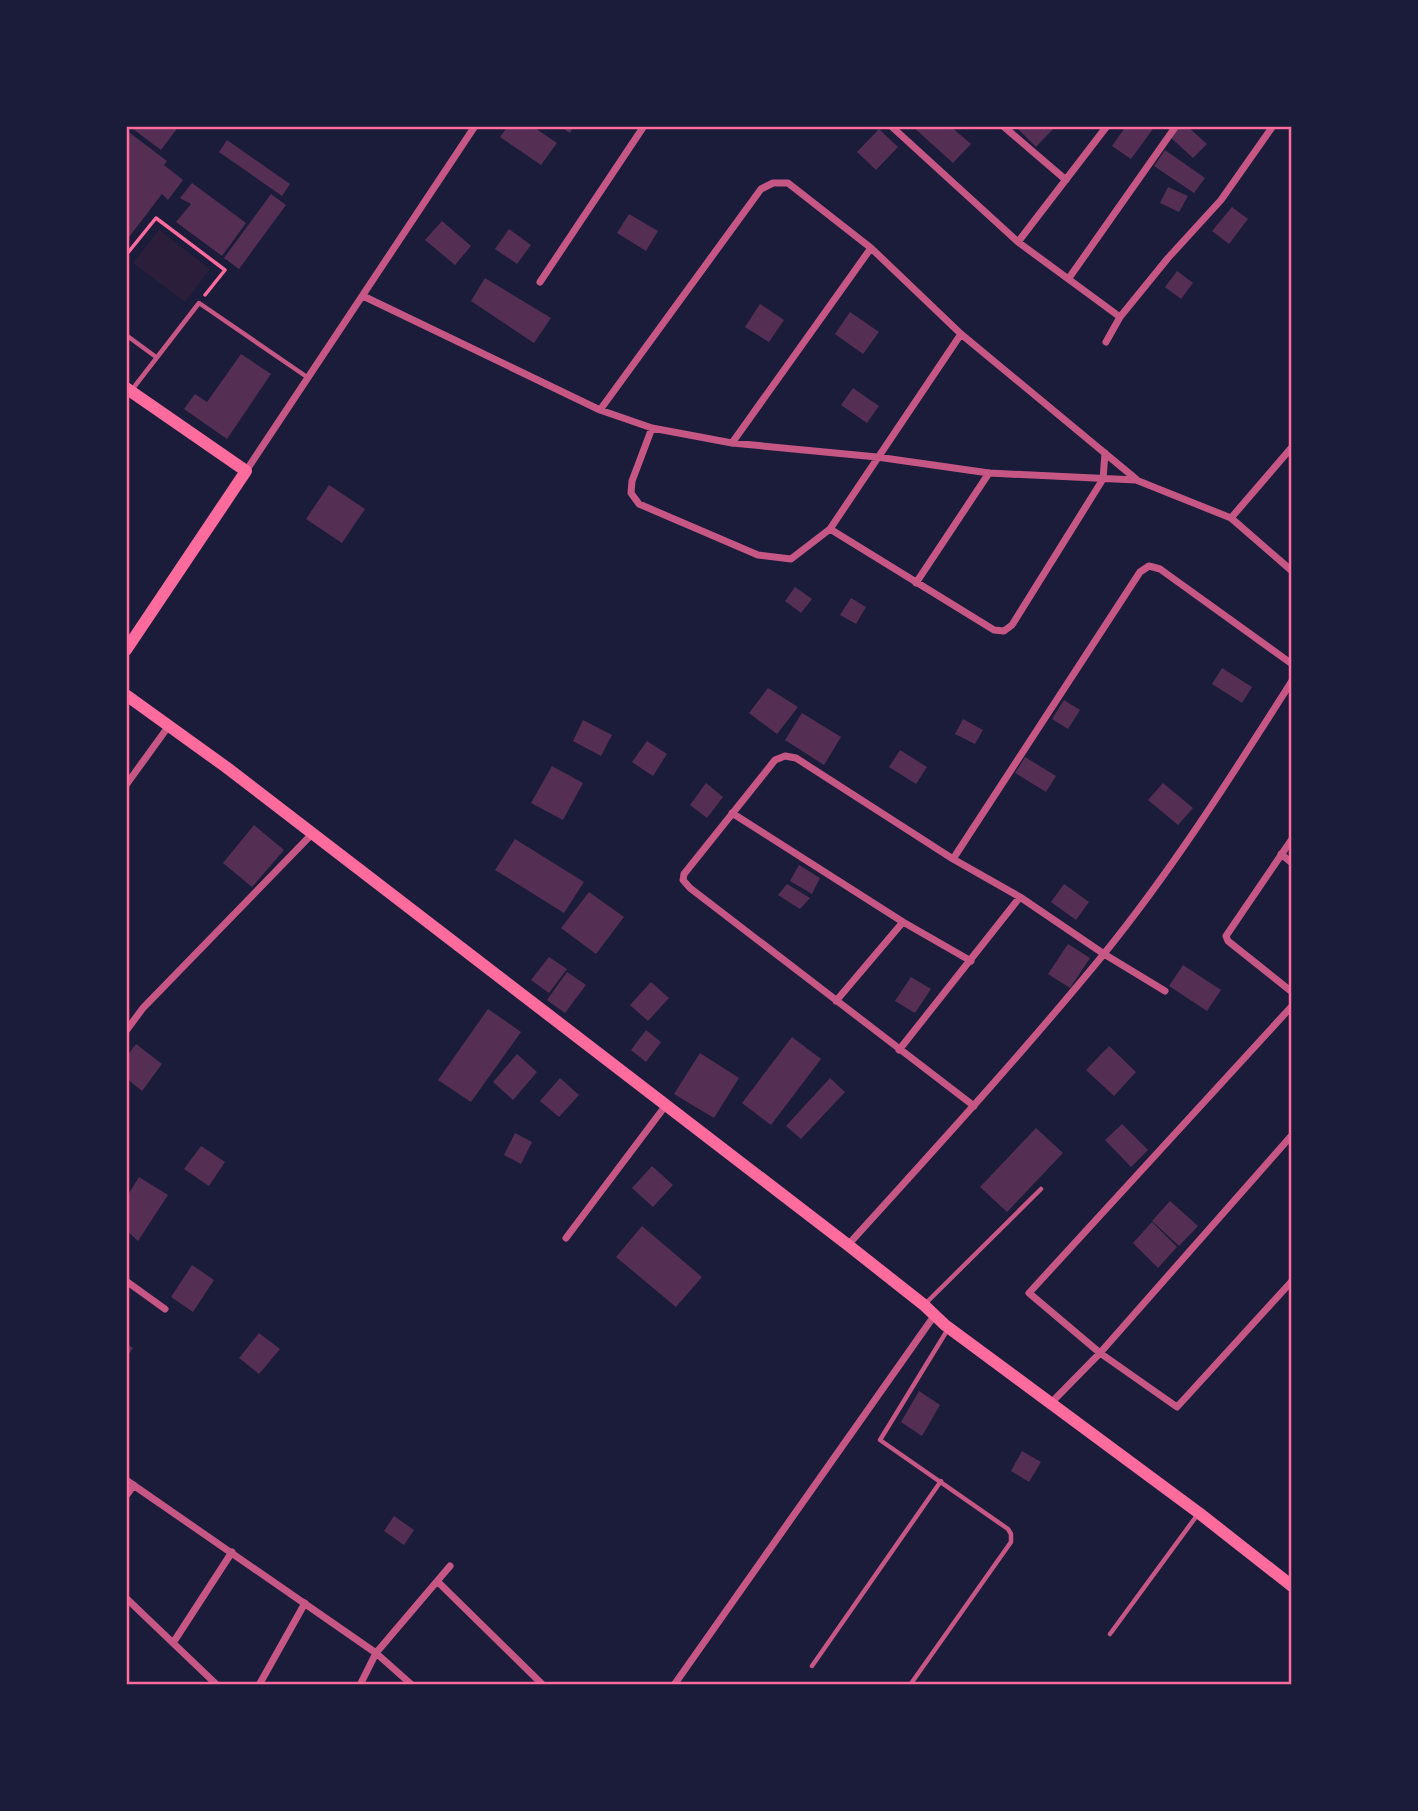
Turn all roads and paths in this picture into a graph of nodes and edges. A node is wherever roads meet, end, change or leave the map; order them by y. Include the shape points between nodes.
1 (475, 126) edge
2 (644, 126) edge
3 (892, 126) edge
4 (1003, 126) edge
5 (1107, 126) edge
6 (1175, 126) edge
7 (1273, 126) edge
8 (1066, 180) junction
9 (1018, 242) junction
10 (871, 248) junction
11 (126, 255) edge
12 (1069, 278) junction
13 (540, 282) dead end
14 (363, 296) junction
15 (199, 303) junction
16 (1120, 317) junction
17 (961, 334) junction
18 (126, 335) edge
19 (1106, 342) dead end
20 (157, 357) junction
21 (308, 378) junction
22 (128, 390) edge
23 (600, 410) junction
24 (652, 428) junction
25 (732, 443) junction
26 (1292, 447) edge
27 (1105, 453) junction
28 (877, 457) junction
29 (246, 471) junction
30 (989, 473) junction
31 (1103, 479) junction
32 (1136, 480) junction
33 (1231, 518) junction
34 (831, 529) junction
35 (1292, 570) edge
36 (916, 583) junction
37 (126, 650) edge
38 (1292, 664) edge
39 (1292, 681) edge
40 (126, 695) edge
41 (168, 727) junction
42 (126, 785) edge
43 (732, 813) junction
44 (312, 834) junction
45 (1292, 839) edge
46 (1281, 854) junction
47 (953, 859) junction
48 (1292, 863) edge
49 (1020, 897) junction
50 (903, 922) junction
51 (1104, 954) junction
52 (971, 961) junction
53 (1165, 991) dead end
54 (1292, 992) edge
55 (836, 1001) junction
56 (1292, 1006) edge
57 (126, 1031) edge
58 (899, 1050) junction
59 (666, 1105) junction
60 (974, 1106) junction
61 (1292, 1135) edge
62 (1041, 1189) dead end
63 (566, 1238) dead end
64 (848, 1245) junction
65 (1292, 1282) edge
66 (130, 1284) edge
67 (126, 1296) edge
68 (924, 1305) junction
69 (165, 1309) dead end
70 (934, 1316) junction
71 (949, 1328) junction
72 (1100, 1353) junction
73 (1051, 1403) junction
74 (126, 1479) edge
75 (941, 1480) junction
76 (134, 1485) junction
77 (126, 1496) edge
78 (1199, 1513) junction
79 (232, 1552) junction
80 (450, 1566) dead end
81 (438, 1582) junction
82 (1292, 1586) edge
83 (126, 1598) edge
84 (305, 1603) junction
85 (1110, 1634) dead end
86 (173, 1643) junction
87 (376, 1653) junction
88 (812, 1666) dead end
89 (217, 1685) edge
90 (259, 1685) edge
91 (360, 1685) edge
92 (412, 1685) edge
93 (543, 1685) edge
94 (674, 1685) edge
95 (910, 1685) edge

1 - 14 street
2 - 13 street
3 - 9 street
4 - 8 street
5 - 8 street
6 - 12 street
7 - 16 street via 1221,200
8 - 9 street
9 - 12 street
10 - 17 street
10 - 23 street via 788,183 761,189
10 - 25 street
11 - 15 path via 156,218 225,270
12 - 16 street
14 - 21 street
14 - 23 street
15 - 20 lane
15 - 21 lane
16 - 19 street
17 - 27 street
17 - 28 street
18 - 20 lane
20 - 22 lane
21 - 29 street
22 - 29 main road
23 - 24 street
24 - 25 street
24 - 34 street via 632,481 631,493 639,504 758,555 791,559
25 - 28 street
26 - 33 street
27 - 31 street
27 - 32 street
28 - 30 street
28 - 34 street
29 - 37 main road
30 - 31 street
30 - 36 street
31 - 32 street
31 - 36 street via 1004,631 994,630
32 - 33 street
33 - 35 street
34 - 36 street
38 - 47 street via 1160,569 1149,566 1140,572
39 - 51 street via 1201,825
40 - 41 main road
41 - 42 street
41 - 44 main road
43 - 47 street via 775,760 796,758
43 - 50 street
43 - 55 street via 683,880
44 - 57 street
44 - 59 main road
45 - 46 street
46 - 48 street
46 - 54 street via 1226,939
47 - 49 street
49 - 51 street
49 - 52 street
50 - 52 street
50 - 55 street
51 - 53 street
51 - 60 street
52 - 58 street
55 - 58 street
56 - 72 street via 1029,1291
58 - 60 street
59 - 63 street
59 - 64 main road
60 - 64 street
61 - 72 street
62 - 68 lane
64 - 68 main road
65 - 72 street via 1180,1406
66 - 67 street
66 - 69 street
68 - 70 main road
70 - 71 main road
70 - 94 street
71 - 73 main road
71 - 75 lane via 880,1440
72 - 73 street
73 - 78 main road
74 - 76 street
75 - 88 lane
75 - 95 lane via 1008,1529 1010,1542
76 - 77 street
76 - 79 street
78 - 82 main road
78 - 85 lane
79 - 84 street
79 - 86 street
80 - 81 street
81 - 87 street
81 - 93 street
83 - 86 street
84 - 87 street
84 - 90 street
86 - 89 street
87 - 91 street
87 - 92 street

